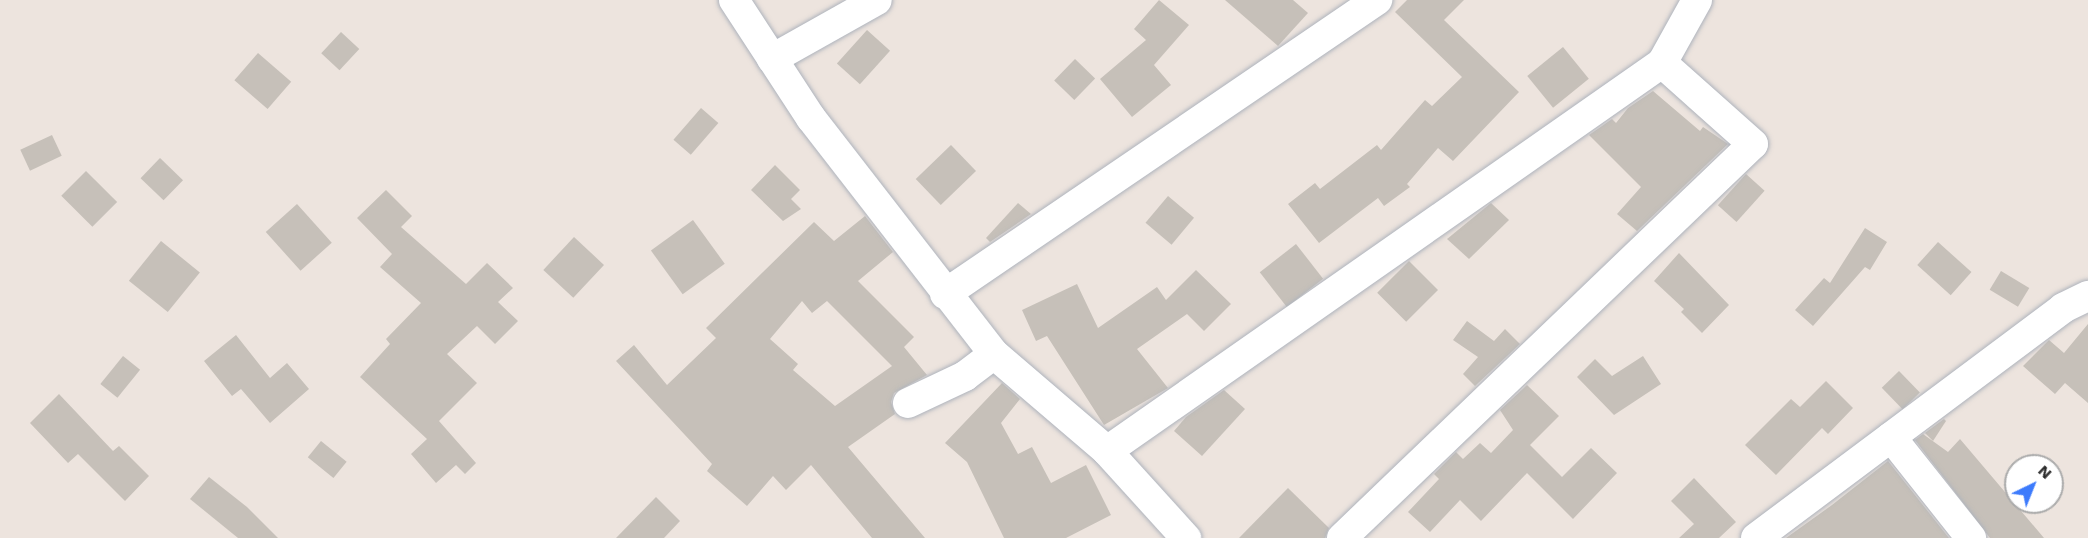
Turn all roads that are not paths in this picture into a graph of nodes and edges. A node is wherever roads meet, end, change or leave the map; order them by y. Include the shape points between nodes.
1 (734, 0) edge
2 (877, 0) edge
3 (1377, 0) edge
4 (1697, 0) edge
5 (772, 58) junction
6 (1662, 63) junction
7 (945, 294) junction
8 (2088, 296) edge
9 (994, 354) junction
10 (908, 403) dead end
11 (1891, 437) junction
12 (1107, 451) junction
13 (1186, 538) edge
14 (1342, 538) edge
15 (1756, 538) edge
16 (1971, 538) edge

1 - 5 street
2 - 5 street
3 - 7 street
4 - 6 street
5 - 7 street via 811,118
6 - 12 street
6 - 14 street via 1753,144
7 - 9 street
8 - 11 street via 2063,308
9 - 10 street via 965,376
9 - 12 street
11 - 15 street
11 - 16 street
12 - 13 street

